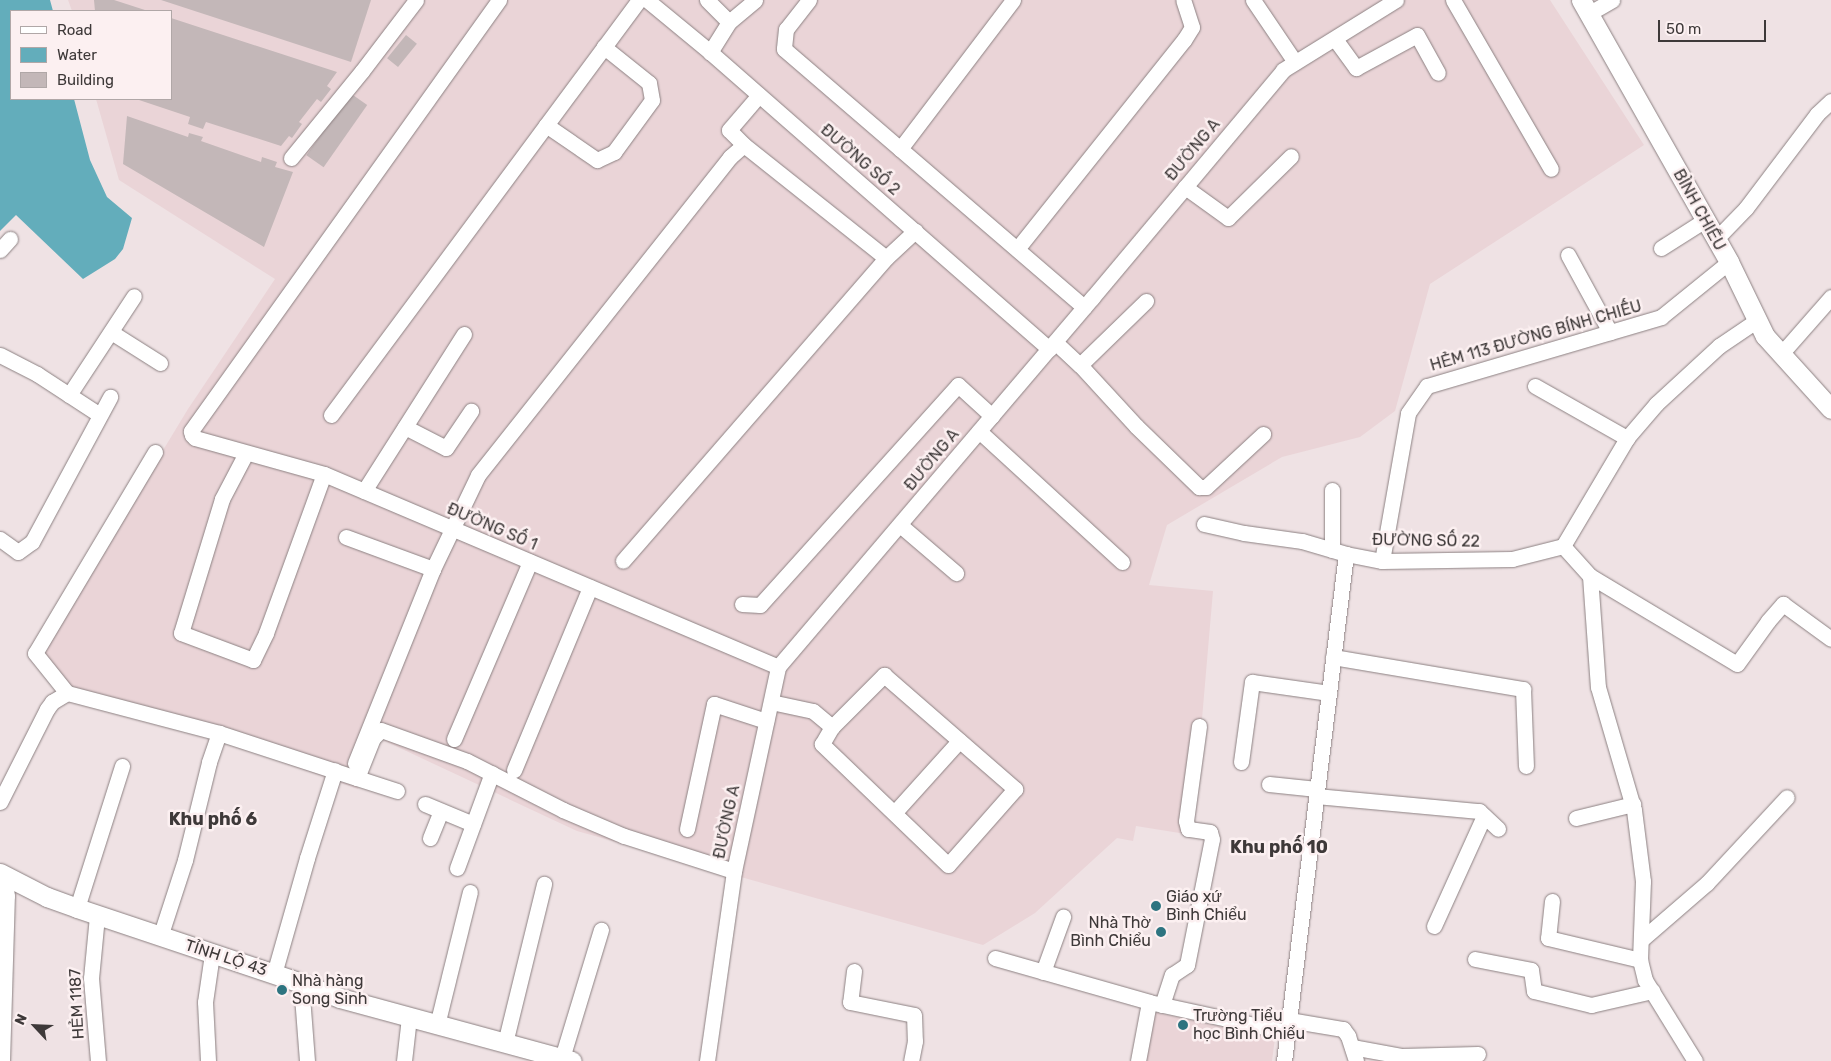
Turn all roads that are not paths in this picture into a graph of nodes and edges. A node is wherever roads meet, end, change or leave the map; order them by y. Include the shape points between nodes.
1 (416, 0) edge
2 (500, 0) edge
3 (639, 0) edge
4 (647, 0) edge
5 (707, 0) edge
6 (755, 0) edge
7 (810, 0) edge
8 (1013, 0) edge
9 (1183, 0) edge
10 (1253, 0) edge
11 (1396, 0) edge
12 (1453, 0) edge
13 (1612, 0) edge
14 (1585, 7) edge
15 (730, 22) junction
16 (1335, 39) junction
17 (604, 47) junction
18 (710, 52) junction
19 (1295, 62) junction
20 (1438, 73) dead end
21 (760, 95) junction
22 (1831, 100) edge
23 (546, 125) junction
24 (744, 145) junction
25 (900, 149) junction
26 (1291, 156) dead end
27 (290, 158) dead end
28 (1551, 169) dead end
29 (1185, 187) junction
30 (1705, 220) junction
31 (915, 231) junction
32 (10, 239) dead end
33 (1716, 239) junction
34 (1661, 248) dead end
35 (1017, 249) junction
36 (0, 250) edge
37 (1568, 255) dead end
38 (886, 258) junction
39 (1729, 262) junction
40 (134, 296) dead end
41 (1831, 297) edge
42 (1146, 301) dead end
43 (1084, 307) junction
44 (1756, 321) junction
45 (111, 332) junction
46 (1610, 332) junction
47 (464, 334) dead end
48 (1052, 345) junction
49 (1781, 354) junction
50 (0, 355) edge
51 (160, 363) dead end
52 (1080, 365) junction
53 (1535, 386) dead end
54 (69, 394) junction
55 (110, 397) dead end
56 (1831, 409) edge
57 (471, 411) dead end
58 (100, 415) junction
59 (331, 415) dead end
60 (992, 416) junction
61 (405, 427) junction
62 (979, 431) junction
63 (1263, 434) dead end
64 (1627, 438) junction
65 (155, 452) dead end
66 (246, 453) junction
67 (324, 474) junction
68 (1332, 490) dead end
69 (364, 491) junction
70 (1204, 524) dead end
71 (900, 525) junction
72 (452, 528) junction
73 (346, 536) dead end
74 (0, 539) edge
75 (1563, 546) junction
76 (1339, 552) junction
77 (623, 561) dead end
78 (1382, 561) junction
79 (530, 562) junction
80 (1122, 562) dead end
81 (432, 569) junction
82 (956, 573) dead end
83 (1590, 576) junction
84 (590, 587) junction
85 (742, 604) dead end
86 (1831, 639) edge
87 (1334, 657) junction
88 (778, 667) junction
89 (67, 693) junction
90 (1329, 693) junction
91 (770, 702) junction
92 (766, 722) junction
93 (1199, 726) dead end
94 (832, 727) junction
95 (219, 733) junction
96 (454, 739) dead end
97 (959, 741) junction
98 (1240, 762) dead end
99 (122, 766) dead end
100 (1526, 766) dead end
101 (335, 770) junction
102 (514, 770) dead end
103 (356, 771) junction
104 (492, 772) junction
105 (1269, 784) dead end
106 (397, 791) dead end
107 (1317, 792) junction
108 (1787, 796) dead end
109 (0, 802) edge
110 (425, 804) dead end
111 (1632, 804) junction
112 (441, 810) junction
113 (895, 812) junction
114 (1484, 816) junction
115 (1576, 818) dead end
116 (473, 824) junction
117 (687, 829) dead end
118 (1498, 829) dead end
119 (430, 838) dead end
120 (457, 868) dead end
121 (734, 871) junction
122 (2, 874) edge
123 (544, 884) dead end
124 (470, 892) dead end
125 (1552, 901) dead end
126 (77, 908) junction
127 (97, 916) junction
128 (1063, 917) dead end
129 (1434, 926) dead end
130 (601, 930) dead end
131 (160, 936) junction
132 (1641, 940) junction
133 (212, 954) junction
134 (995, 958) dead end
135 (1475, 959) dead end
136 (1640, 960) junction
137 (854, 970) dead end
138 (1043, 972) junction
139 (274, 974) junction
140 (301, 983) junction
141 (1652, 990) junction
142 (1155, 1004) junction
143 (409, 1017) junction
144 (437, 1025) junction
145 (1288, 1026) junction
146 (505, 1043) junction
147 (1354, 1054) edge
148 (1478, 1054) dead end
149 (567, 1060) edge
150 (2, 1061) edge
151 (98, 1061) edge
152 (208, 1061) edge
153 (307, 1061) edge
154 (404, 1061) edge
155 (707, 1061) edge
156 (911, 1061) edge
157 (1138, 1061) edge
158 (1284, 1061) edge
159 (1695, 1061) edge

1 - 27 street
2 - 66 street, ĐƯỜNG SỐ 1 via 191,431 195,438
3 - 17 street
4 - 18 street, ĐƯỜNG SỐ 2
5 - 15 street
6 - 15 street
7 - 25 street via 786,29 784,49
8 - 25 street
9 - 35 street via 1192,28 1184,40
10 - 19 street
11 - 16 street, ĐƯỜNG A
12 - 28 street
13 - 14 street
14 - 30 main road, BÌNH CHIỂU
15 - 18 street
16 - 19 street, ĐƯỜNG A
16 - 20 street via 1356,68 1417,35
17 - 23 street
17 - 23 street via 649,83 652,100 614,152 597,160
18 - 21 street, ĐƯỜNG SỐ 2
19 - 29 street, ĐƯỜNG A via 1283,70
21 - 24 street via 729,130
21 - 31 street, ĐƯỜNG SỐ 2
22 - 33 street via 1746,208
23 - 59 street
24 - 38 street
24 - 72 street via 730,157 478,475
25 - 35 street
26 - 29 street via 1228,218
29 - 43 street, ĐƯỜNG A
30 - 33 main road, BÌNH CHIỂU
30 - 34 street
31 - 38 street
31 - 48 street, ĐƯỜNG SỐ 2
32 - 36 street
33 - 39 main road, BÌNH CHIỂU
35 - 43 street
37 - 46 street
38 - 77 street
39 - 44 main road, BÌNH CHIỂU
39 - 46 street, HẺM 113 ĐƯỜNG BÍNH CHIẾU via 1661,317
40 - 45 street
41 - 49 street
42 - 52 street
43 - 48 street, ĐƯỜNG A
44 - 49 main road, BÌNH CHIỂU
44 - 64 street via 1718,346 1679,381
45 - 51 street
45 - 54 street
46 - 78 street, HẺM 113 ĐƯỜNG BÍNH CHIẾU via 1427,386 1408,413
47 - 61 street
48 - 52 street, ĐƯỜNG SỐ 2
48 - 60 street, ĐƯỜNG A
49 - 56 main road, BÌNH CHIỂU
50 - 54 street
52 - 63 street, ĐƯỜNG SỐ 2 via 1199,487 1206,487
53 - 64 street
54 - 58 street
55 - 58 street
57 - 61 street via 446,448
58 - 74 street via 32,542 18,552
60 - 62 street, ĐƯỜNG A
60 - 85 street via 958,385 760,605
61 - 69 street
62 - 71 street, ĐƯỜNG A
62 - 80 street
64 - 75 street
65 - 89 street via 35,654
66 - 67 street, ĐƯỜNG SỐ 1
66 - 67 street via 222,499 181,633 253,660 266,633
67 - 69 street, ĐƯỜNG SỐ 1
68 - 76 street
69 - 72 street, ĐƯỜNG SỐ 1
70 - 76 street, ĐƯỜNG SỐ 22 via 1302,541
71 - 82 street
71 - 88 street, ĐƯỜNG A
72 - 79 street, ĐƯỜNG SỐ 1
72 - 81 street
73 - 81 street
75 - 78 street, ĐƯỜNG SỐ 22 via 1512,559
75 - 83 street
76 - 78 street, ĐƯỜNG SỐ 22
76 - 87 street
79 - 84 street, ĐƯỜNG SỐ 1
79 - 96 street
81 - 103 street
83 - 86 street via 1738,664 1783,604
83 - 111 street via 1598,687
84 - 88 street, ĐƯỜNG SỐ 1
84 - 102 street
87 - 90 street
87 - 100 street via 1524,689
88 - 91 street, ĐƯỜNG A
89 - 95 street
89 - 109 street via 47,708
90 - 98 street via 1252,682
90 - 107 street
91 - 92 street, ĐƯỜNG A
91 - 94 street via 813,711
92 - 117 street via 714,704
92 - 121 street, ĐƯỜNG A
93 - 142 street via 1187,827 1210,832 1212,839 1187,965 1172,975
94 - 97 street via 884,675
94 - 113 street via 822,744
95 - 101 street
95 - 131 street via 185,860
97 - 113 street
97 - 113 street via 1015,789 948,865
99 - 126 street
101 - 103 street
101 - 139 street
103 - 104 street via 373,738 381,730
103 - 106 street
104 - 116 street
104 - 121 street via 562,810 624,836
105 - 107 street
107 - 114 street via 1480,812
107 - 145 street
108 - 132 street via 1707,883
110 - 112 street
111 - 115 street
111 - 132 street via 1643,881
112 - 116 street
112 - 119 street
114 - 118 street
114 - 129 street
116 - 120 street
121 - 155 street, ĐƯỜNG A
122 - 126 main road, TỈNH LỘ 43
122 - 150 street via 7,896
123 - 146 street
124 - 144 street
125 - 136 street via 1548,938
126 - 127 main road, TỈNH LỘ 43
127 - 131 main road, TỈNH LỘ 43
127 - 151 street, HẺM 1187 via 91,978
128 - 138 street
130 - 149 street
131 - 133 main road, TỈNH LỘ 43
132 - 136 street
133 - 139 main road, TỈNH LỘ 43
133 - 152 street via 204,1002
134 - 138 street
135 - 141 street via 1531,970 1534,991 1591,1005
136 - 141 street via 1645,980
137 - 156 street via 850,1002 914,1015
138 - 142 street
139 - 140 main road, TỈNH LỘ 43
140 - 143 main road, TỈNH LỘ 43 via 340,998
140 - 153 street
141 - 159 street
142 - 145 street
142 - 157 street
143 - 144 main road, TỈNH LỘ 43
143 - 154 street
144 - 146 main road, TỈNH LỘ 43
145 - 147 street via 1343,1029
145 - 158 street
146 - 149 main road, TỈNH LỘ 43
147 - 148 street

